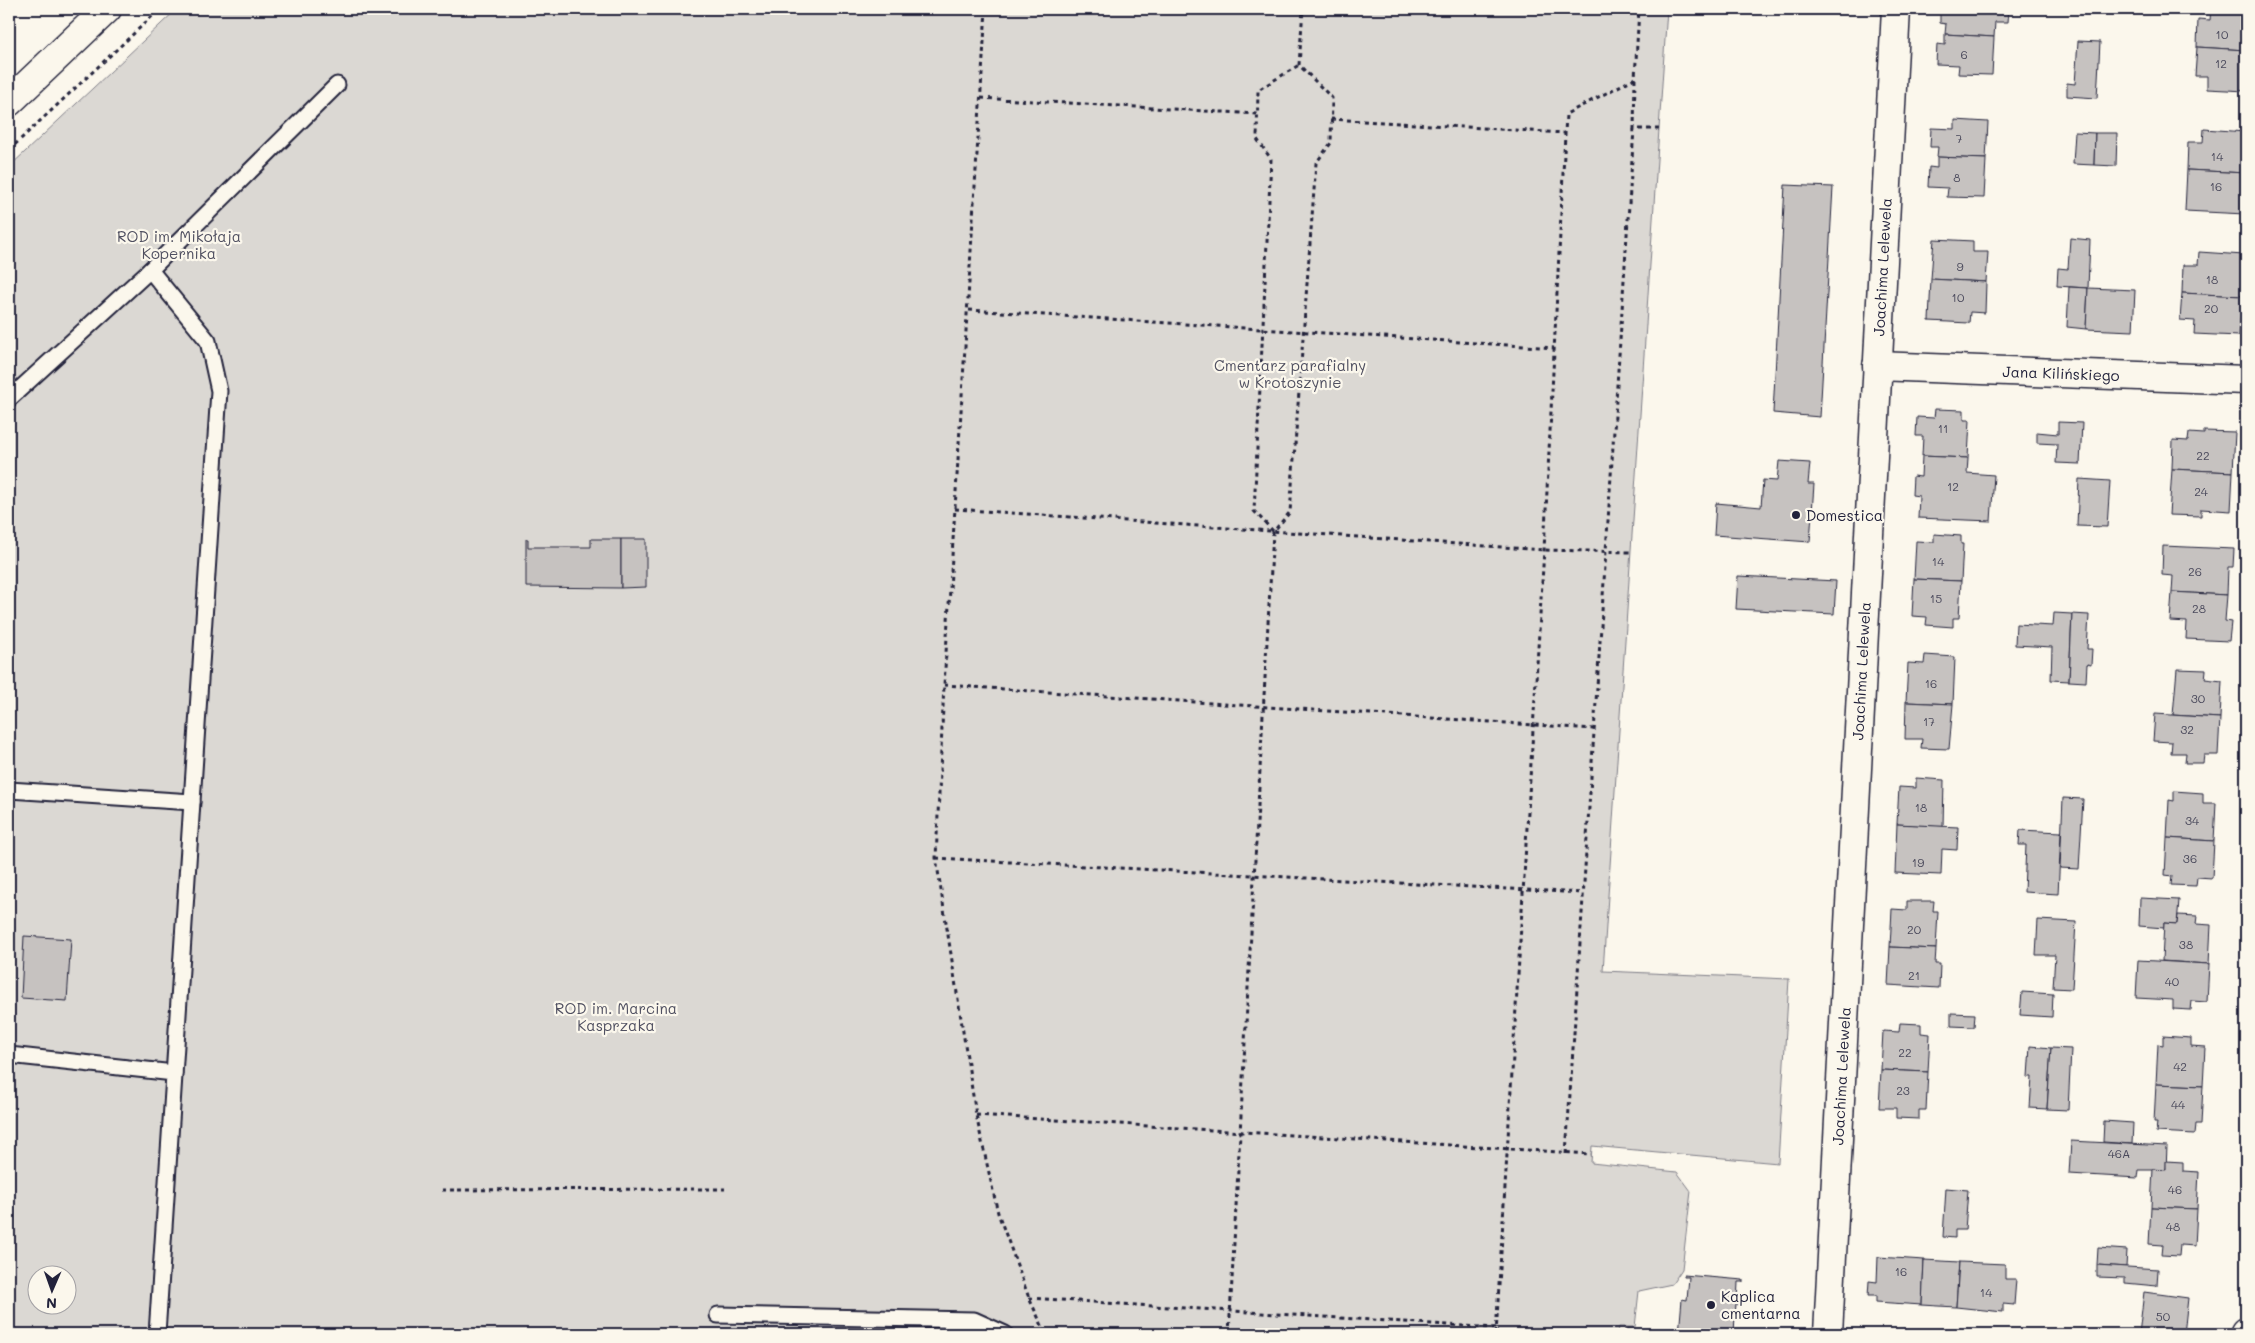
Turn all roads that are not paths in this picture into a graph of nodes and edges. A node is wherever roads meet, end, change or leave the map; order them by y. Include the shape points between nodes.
1 (108, 9) edge
2 (1896, 9) edge
3 (337, 85) dead end
4 (9, 102) edge
5 (150, 270) junction
6 (1877, 366) junction
7 (2246, 380) edge
8 (9, 399) edge
9 (9, 790) edge
10 (192, 802) junction
11 (9, 1055) edge
12 (174, 1073) junction
13 (718, 1315) dead end
14 (157, 1334) edge
15 (1005, 1334) edge
16 (1828, 1334) edge

1 - 4 street
2 - 6 street, Joachima Lelewela
3 - 5 lane
5 - 8 lane
5 - 10 lane via 208,340 219,390
6 - 7 street, Jana Kilińskiego
6 - 16 street, Joachima Lelewela
9 - 10 lane
10 - 12 lane
11 - 12 lane
12 - 14 lane
13 - 15 lane via 974,1320

